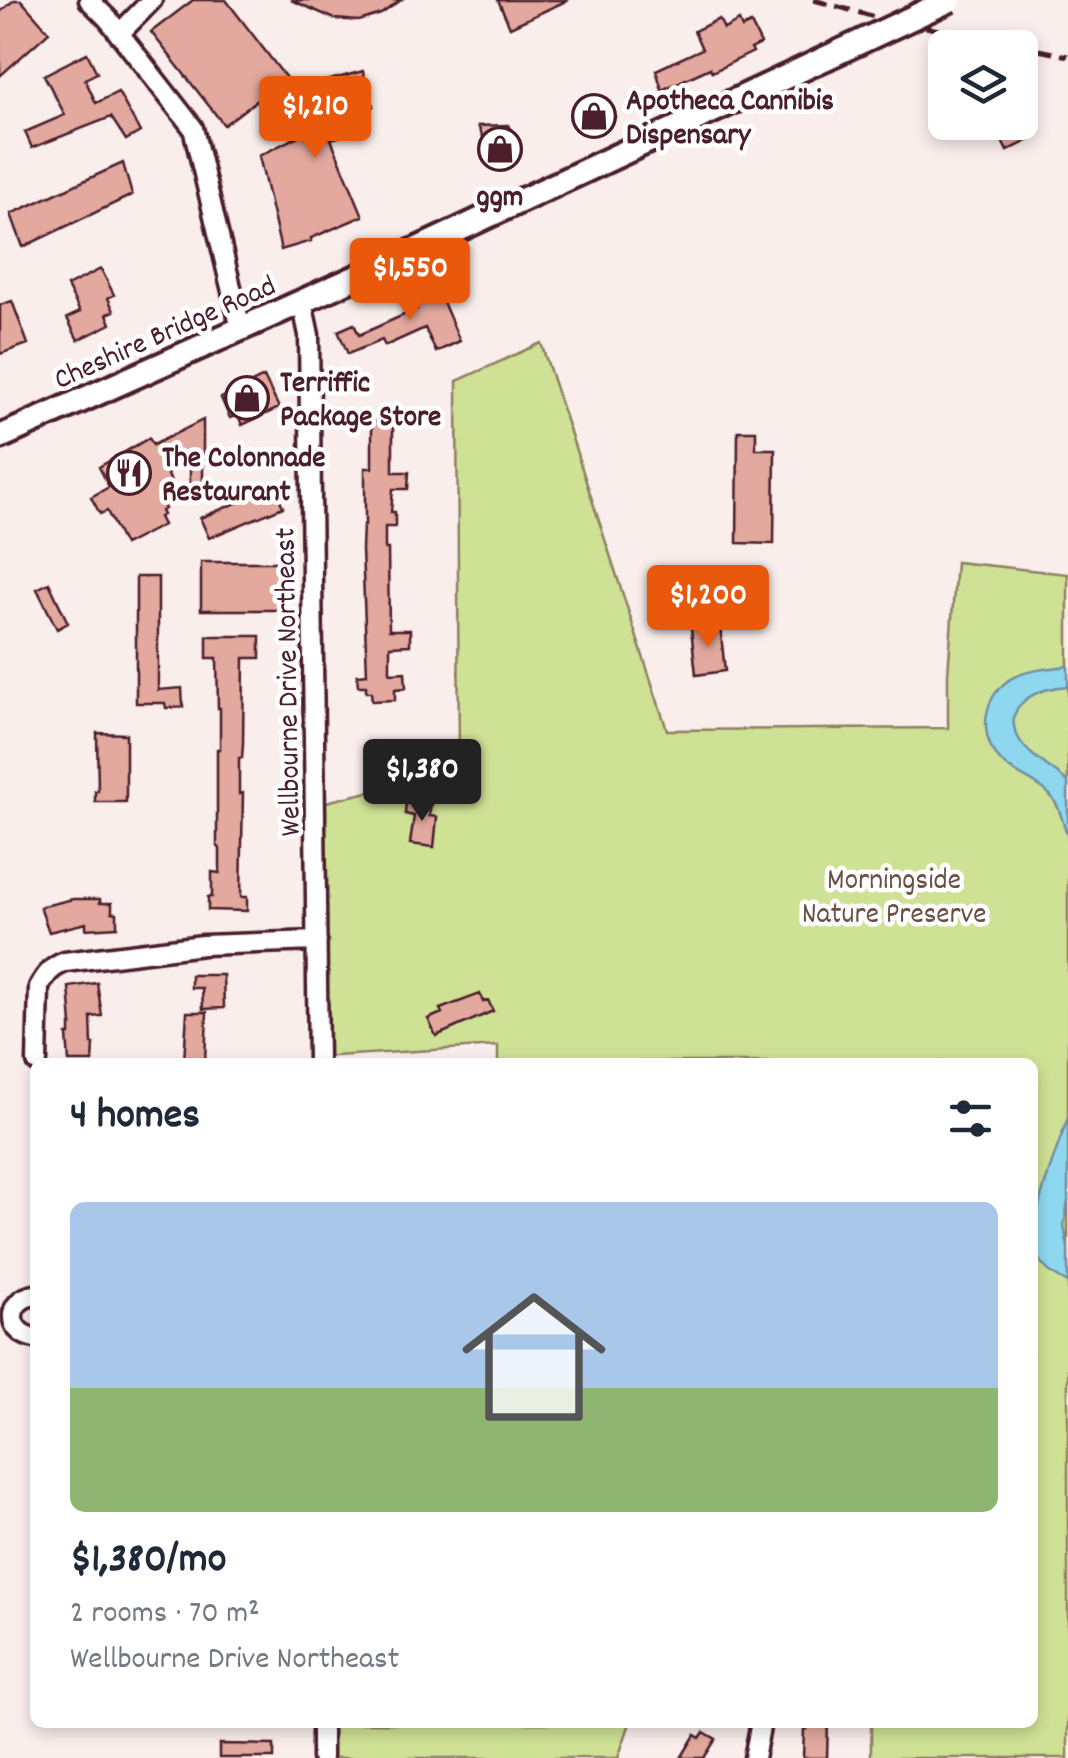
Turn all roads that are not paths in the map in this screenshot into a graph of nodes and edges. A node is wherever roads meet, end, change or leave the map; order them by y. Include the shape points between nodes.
1 (89, 0) edge
2 (152, 0) edge
3 (950, 0) edge
4 (119, 34) junction
5 (302, 302) junction
6 (241, 329) junction
7 (0, 436) edge
8 (317, 941) junction
9 (36, 1058) edge
10 (318, 1058) edge
11 (30, 1297) edge
12 (30, 1337) edge
13 (322, 1728) edge
14 (760, 1728) edge
15 (322, 1758) edge
16 (754, 1758) edge

1 - 4 street
2 - 4 street
3 - 5 main road, Cheshire Bridge Road, bridge
4 - 6 street via 193,128
5 - 6 main road, Cheshire Bridge Road
5 - 8 street, Wellbourne Drive Northeast via 309,335
6 - 7 main road, Cheshire Bridge Road
8 - 9 street via 203,945 55,966 39,987
8 - 10 street, Wellbourne Drive Northeast
11 - 12 street via 16,1305 13,1317 18,1331
13 - 15 street
14 - 16 street

